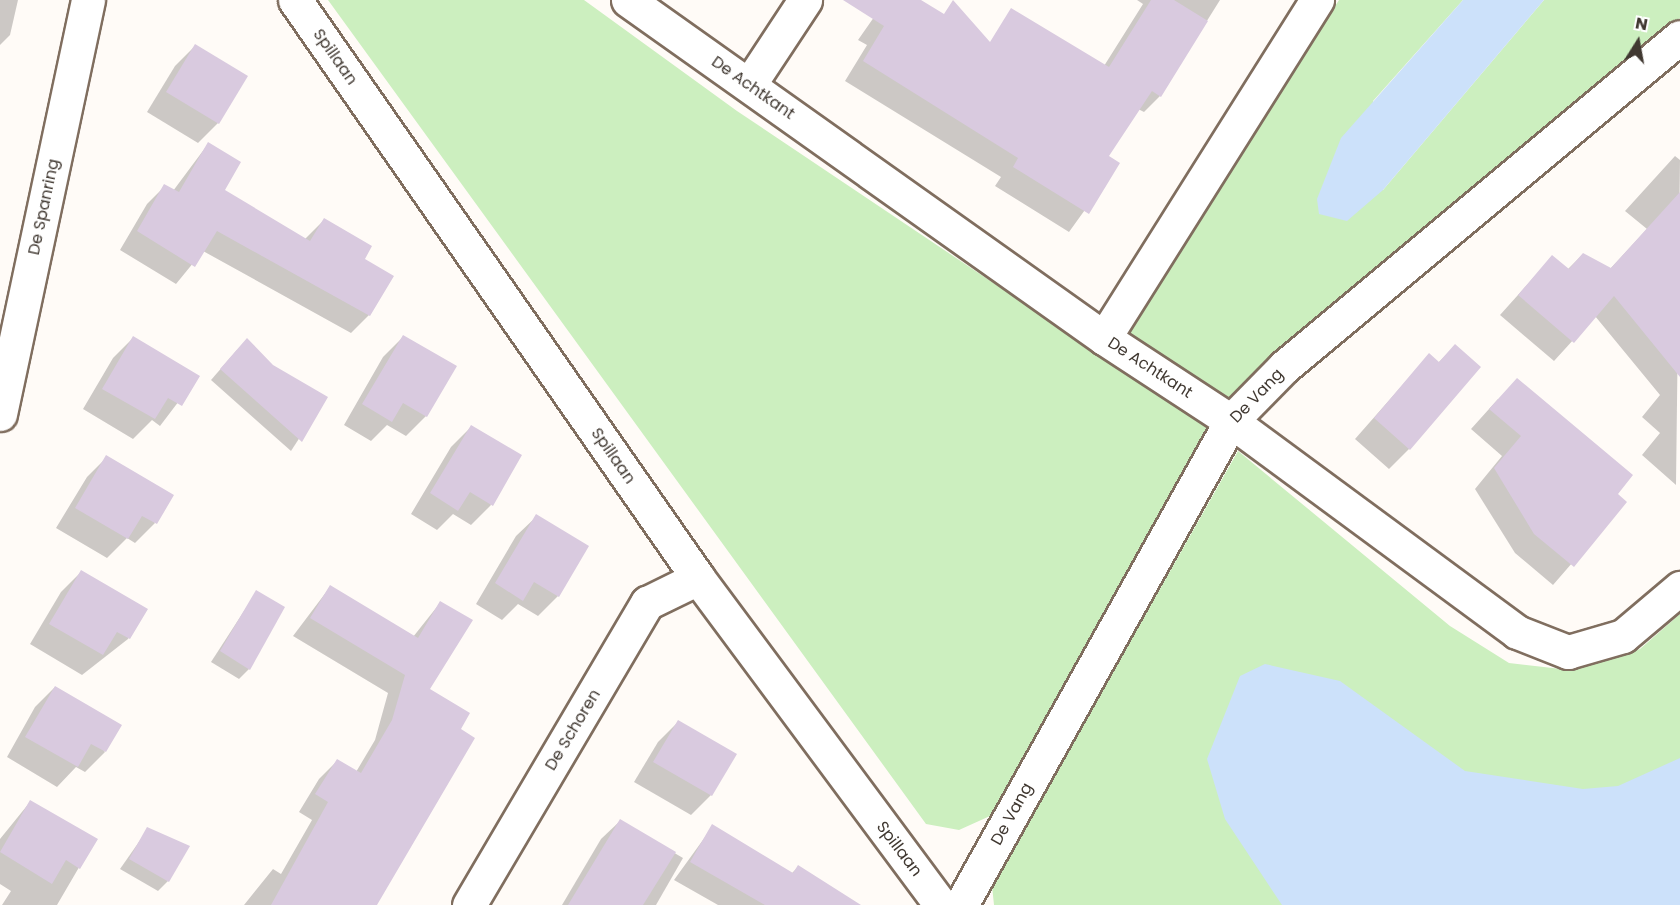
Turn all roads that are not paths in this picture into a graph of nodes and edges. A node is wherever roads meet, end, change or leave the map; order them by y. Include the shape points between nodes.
1 (88, 0) edge
2 (295, 0) edge
3 (628, 0) edge
4 (805, 0) edge
5 (1317, 0) edge
6 (1680, 37) edge
7 (749, 85) junction
8 (1104, 338) junction
9 (0, 414) edge
10 (1231, 421) junction
11 (698, 578) junction
12 (1680, 588) edge
13 (469, 905) edge
14 (941, 905) edge
15 (961, 905) edge

1 - 9 street, De Spanring
2 - 11 street, Spillaan
3 - 7 street, De Achtkant
4 - 7 street
5 - 8 street
6 - 10 street, De Vang via 1284,368
7 - 8 street, De Achtkant
8 - 10 street, De Achtkant
10 - 12 street, De Achtkant via 1517,632 1568,652 1623,636
10 - 15 street, De Vang
11 - 13 street, De Schoren via 647,603
11 - 14 street, Spillaan

